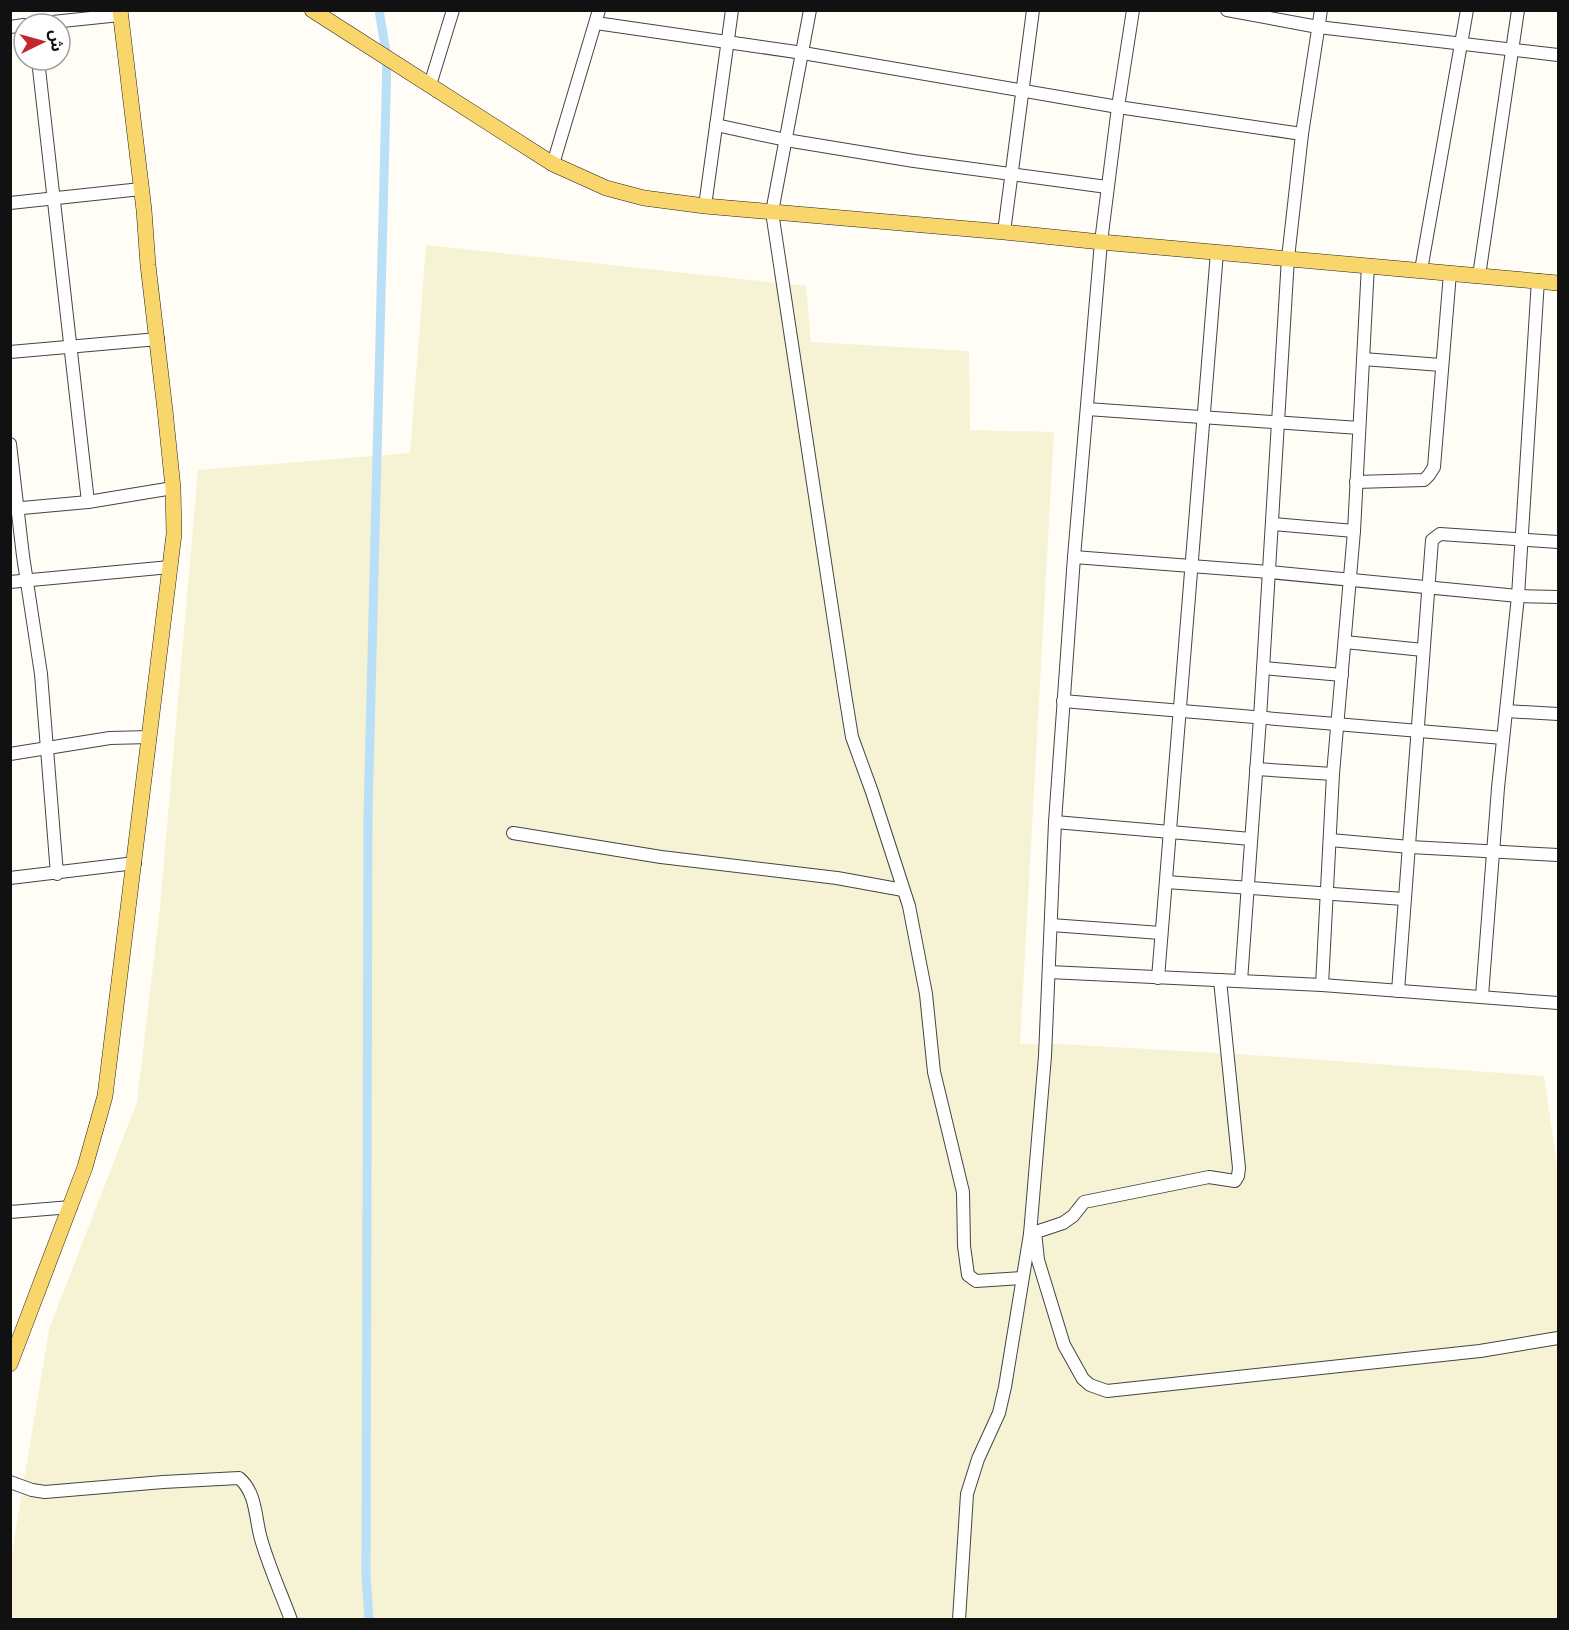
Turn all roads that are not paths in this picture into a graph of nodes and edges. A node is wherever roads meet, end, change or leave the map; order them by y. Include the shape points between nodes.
1 (312, 10) edge
2 (453, 10) edge
3 (732, 10) edge
4 (810, 10) edge
5 (1033, 10) edge
6 (1133, 10) edge
7 (1227, 10) edge
8 (1321, 10) edge
9 (1467, 10) edge
10 (1518, 10) edge
11 (120, 13) edge
12 (1255, 13) edge
13 (598, 17) edge
14 (72, 19) edge
15 (1318, 27) junction
16 (728, 43) junction
17 (1462, 44) junction
18 (1512, 49) junction
19 (803, 53) junction
20 (1558, 55) edge
21 (39, 72) edge
22 (429, 85) junction
23 (1024, 90) junction
24 (1118, 107) junction
25 (716, 125) junction
26 (1302, 134) junction
27 (786, 140) junction
28 (554, 164) junction
29 (1011, 173) junction
30 (1107, 187) junction
31 (141, 189) junction
32 (54, 198) junction
33 (10, 203) edge
34 (705, 206) junction
35 (772, 212) junction
36 (1004, 232) junction
37 (1101, 242) junction
38 (1217, 252) junction
39 (1288, 258) junction
40 (1368, 265) junction
41 (1421, 270) junction
42 (1450, 273) junction
43 (1479, 276) junction
44 (1538, 280) junction
45 (1558, 283) edge
46 (158, 339) junction
47 (69, 347) junction
48 (10, 352) edge
49 (1363, 359) junction
50 (1441, 365) junction
51 (1088, 409) junction
52 (1205, 418) junction
53 (1278, 423) junction
54 (1359, 428) junction
55 (10, 444) edge
56 (1356, 482) junction
57 (173, 488) junction
58 (88, 502) junction
59 (14, 508) edge
60 (1273, 524) junction
61 (1354, 531) junction
62 (1521, 539) junction
63 (1558, 542) edge
64 (1074, 557) junction
65 (1191, 565) junction
66 (170, 567) junction
67 (1269, 572) junction
68 (1350, 579) junction
69 (28, 580) junction
70 (10, 582) edge
71 (1428, 586) junction
72 (1518, 596) junction
73 (1558, 597) edge
74 (1345, 642) junction
75 (1423, 650) junction
76 (1263, 668) junction
77 (1342, 675) junction
78 (1063, 701) junction
79 (1180, 711) junction
80 (1506, 711) junction
81 (1558, 714) edge
82 (1260, 718) junction
83 (1337, 723) junction
84 (1417, 730) junction
85 (150, 736) junction
86 (1503, 738) junction
87 (46, 748) junction
88 (10, 754) edge
89 (1256, 769) junction
90 (1333, 774) junction
91 (1055, 822) junction
92 (1168, 832) junction
93 (513, 833) dead end
94 (1251, 839) junction
95 (1330, 840) junction
96 (1410, 847) junction
97 (1494, 851) junction
98 (1558, 855) edge
99 (135, 863) junction
100 (57, 874) junction
101 (10, 878) edge
102 (1166, 882) junction
103 (1247, 887) junction
104 (903, 890) junction
105 (1327, 893) junction
106 (1404, 899) junction
107 (1051, 925) junction
108 (1161, 933) junction
109 (1049, 972) junction
110 (1158, 978) junction
111 (1220, 980) junction
112 (1241, 981) junction
113 (1322, 986) junction
114 (1398, 992) junction
115 (1482, 996) junction
116 (1558, 1003) edge
117 (71, 1206) junction
118 (10, 1212) edge
119 (1033, 1233) junction
120 (1022, 1278) junction
121 (1558, 1338) edge
122 (10, 1364) edge
123 (10, 1482) edge
124 (291, 1620) edge
125 (959, 1620) edge

1 - 22 main road
2 - 22 street
3 - 16 street
4 - 19 street
5 - 23 street
6 - 24 street
7 - 12 street
8 - 15 street
9 - 17 street
10 - 18 street
11 - 14 street
11 - 31 main road
12 - 15 street
13 - 16 street
13 - 28 street
15 - 17 street
15 - 26 street
16 - 19 street
16 - 25 street
17 - 18 street
17 - 41 street
18 - 20 street
18 - 43 street
19 - 23 street
19 - 27 street
21 - 32 street
22 - 28 main road
23 - 24 street
23 - 29 street
24 - 26 street
24 - 30 street
25 - 27 street
25 - 34 street
26 - 39 street
27 - 29 street
27 - 35 street
28 - 34 main road via 625,194
29 - 30 street
29 - 36 street
30 - 37 street
31 - 32 street
31 - 46 main road
32 - 33 street
32 - 47 street
34 - 35 main road
35 - 36 main road
35 - 104 street via 852,737
36 - 37 main road
37 - 38 main road
37 - 51 street
38 - 39 main road
38 - 52 street
39 - 40 main road
39 - 53 street
40 - 41 main road
40 - 49 street
41 - 42 main road
42 - 43 main road
42 - 50 street
43 - 44 main road
44 - 45 main road
44 - 62 street
46 - 47 street
46 - 57 main road
47 - 48 street
47 - 58 street
49 - 50 street
49 - 54 street
50 - 56 street via 1436,453 1429,476 1416,481
51 - 52 street
51 - 64 street
52 - 53 street
52 - 65 street
53 - 54 street
53 - 60 street
54 - 56 street
55 - 59 street
56 - 61 street
57 - 58 street
57 - 66 main road
58 - 59 street
59 - 69 street
60 - 61 street
60 - 67 street
61 - 68 street
62 - 63 street
62 - 71 street via 1436,536 1430,551
62 - 72 street
64 - 65 street
64 - 78 street
65 - 67 street
65 - 79 street
66 - 69 street
66 - 85 main road
67 - 68 street
67 - 76 street
68 - 71 street
68 - 74 street
69 - 70 street
69 - 87 street
71 - 72 street
71 - 75 street
72 - 73 street
72 - 80 street
74 - 75 street
74 - 77 street
75 - 84 street
76 - 77 street
76 - 82 street
77 - 83 street
78 - 79 street
78 - 91 street
79 - 82 street
79 - 92 street
80 - 81 street
80 - 86 street
82 - 83 street
82 - 89 street
83 - 84 street
83 - 90 street
84 - 86 street
84 - 96 street
85 - 87 street
85 - 99 main road
86 - 97 street
87 - 88 street
87 - 100 street
89 - 90 street
89 - 94 street
90 - 95 street
91 - 92 street
91 - 107 street
92 - 94 street
92 - 102 street
93 - 104 street
94 - 103 street
95 - 96 street
95 - 105 street
96 - 97 street
96 - 106 street
97 - 98 street
97 - 115 street
99 - 100 street
99 - 117 main road via 105,1096
100 - 101 street
102 - 103 street
102 - 108 street
103 - 105 street
103 - 112 street
104 - 120 street via 921,962 934,1072 963,1192 968,1275 976,1281
105 - 106 street
105 - 113 street
106 - 114 street
107 - 108 street
107 - 109 street
108 - 110 street
109 - 110 street
109 - 119 street
110 - 111 street
111 - 112 street
111 - 119 street via 1239,1168 1235,1181 1209,1177 1084,1202 1063,1223
112 - 113 street
113 - 114 street
114 - 115 street
115 - 116 street
117 - 118 street
117 - 122 main road
119 - 120 street
119 - 121 street via 1064,1345 1083,1379 1107,1391 1480,1351
120 - 125 street via 999,1413 967,1494
123 - 124 street via 45,1492 239,1478 251,1495 261,1538

